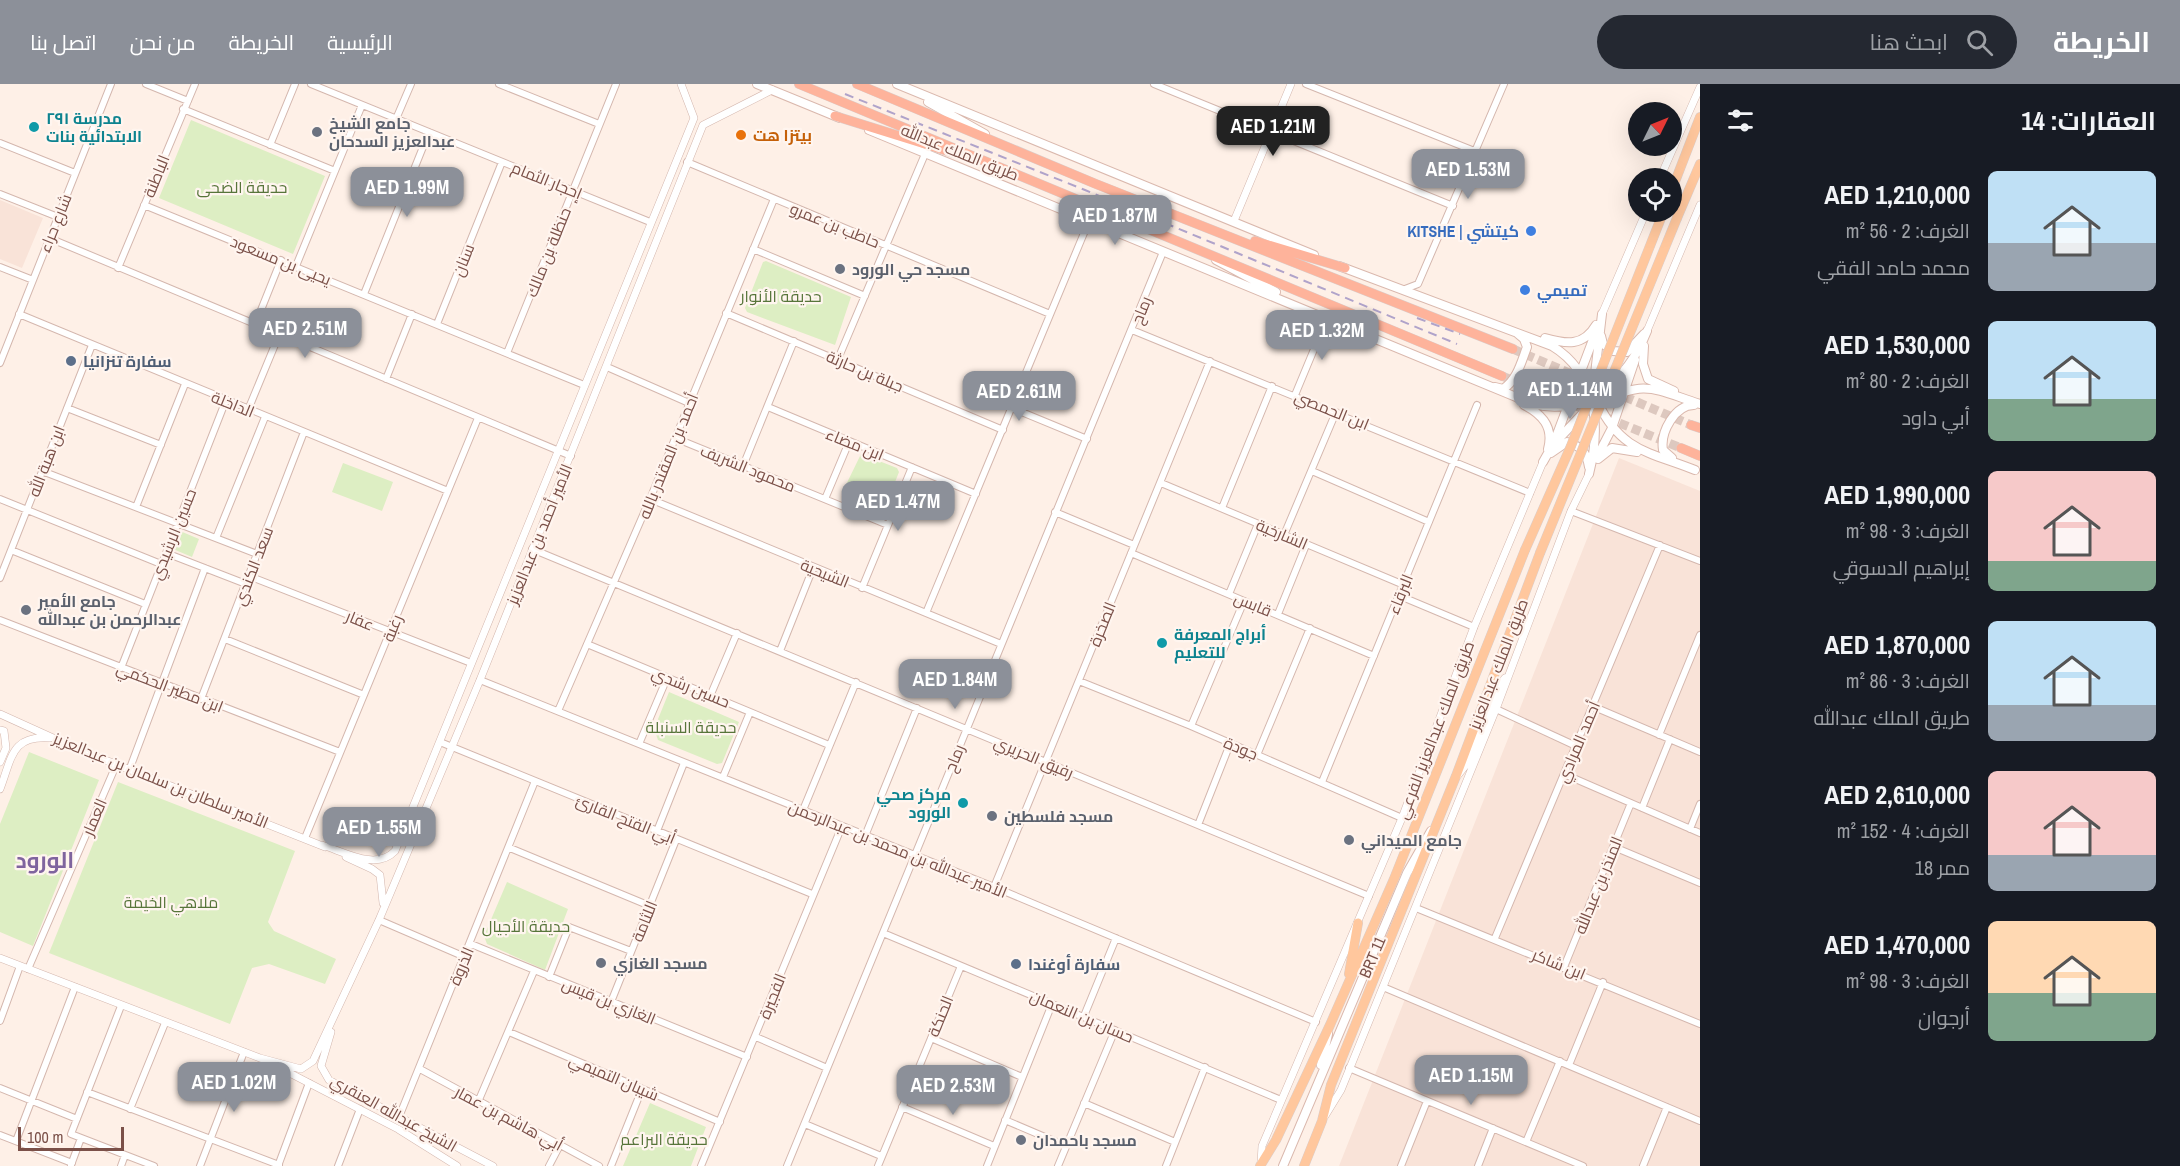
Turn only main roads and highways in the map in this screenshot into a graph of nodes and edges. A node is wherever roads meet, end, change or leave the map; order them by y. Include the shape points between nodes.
1 (757, 84) edge
2 (799, 84) edge
3 (857, 84) edge
4 (898, 85) edge
5 (835, 116) junction
6 (1700, 117) edge
7 (993, 139) junction
8 (990, 162) junction
9 (1700, 164) edge
10 (1680, 168) edge
11 (1194, 222) junction
12 (1659, 222) edge
13 (1190, 245) junction
14 (1345, 268) junction
15 (1602, 314) junction
16 (1325, 317) junction
17 (1482, 318) junction
18 (1647, 331) junction
19 (1513, 349) tunnel mouth
20 (1635, 356) junction
21 (1581, 371) junction
22 (1502, 376) tunnel mouth
23 (1483, 384) junction
24 (1627, 389) junction
25 (1594, 401) junction
26 (1700, 404) edge
27 (1568, 407) junction
28 (1612, 428) junction
29 (1552, 446) junction
30 (1681, 448) tunnel mouth
31 (1700, 456) edge
32 (1543, 462) junction
33 (1697, 471) edge
34 (1590, 474) junction
35 (1436, 823) junction
36 (1358, 923) road end
37 (1348, 984) junction
38 (1330, 1025) junction
39 (1312, 1094) junction
40 (1261, 1165) edge
41 (1283, 1166) edge
42 (1304, 1166) edge

1 - 5 main road, طريق الملك عبدالله
2 - 8 highway, طريق الملك عبدالله
3 - 7 highway, طريق الملك عبدالله
4 - 7 main road
4 - 14 main road
5 - 8 highway via 959,157
5 - 16 main road, طريق الملك عبدالله
6 - 10 main road
7 - 11 highway, طريق الملك عبدالله
8 - 13 highway, طريق الملك عبدالله
9 - 35 main road, طريق الملك عبدالعزيز, bridge via 1540,553
11 - 14 highway
11 - 19 highway, طريق الملك عبدالله
12 - 37 main road, طريق الملك عبدالعزيز, bridge via 1571,446
13 - 16 main road
13 - 22 highway, طريق الملك عبدالله
14 - 17 main road
15 - 17 main road via 1583,339 1566,344
15 - 18 main road via 1601,338 1613,351 1627,352
15 - 21 main road
15 - 25 main road
16 - 23 main road, طريق الملك عبدالله
17 - 21 main road via 1552,346
17 - 23 main road via 1518,334 1527,347 1511,384 1503,389
18 - 20 main road
18 - 26 main road via 1643,364 1648,379
20 - 24 main road
20 - 25 main road
21 - 25 main road
21 - 27 main road
23 - 27 main road via 1540,405
23 - 32 main road via 1542,416 1548,425 1550,445
24 - 25 main road
24 - 26 main road via 1656,389
24 - 28 main road
25 - 27 main road
25 - 28 main road
25 - 29 main road
25 - 34 main road via 1596,438
26 - 33 main road via 1679,408 1662,443 1669,456
27 - 29 main road
28 - 33 main road via 1631,445
28 - 34 main road
29 - 32 main road
30 - 31 highway
32 - 34 main road via 1567,442 1587,455
33 - 34 main road via 1620,447 1605,451
35 - 39 main road, BRT 11 via 1407,873
35 - 42 main road, طريق الملك عبدالعزيز via 1331,1085
36 - 37 main road
37 - 38 main road, طريق الملك عبدالعزيز
38 - 39 main road, BRT 11
38 - 40 main road, طريق الملك عبدالعزيز
39 - 41 main road, BRT 11

